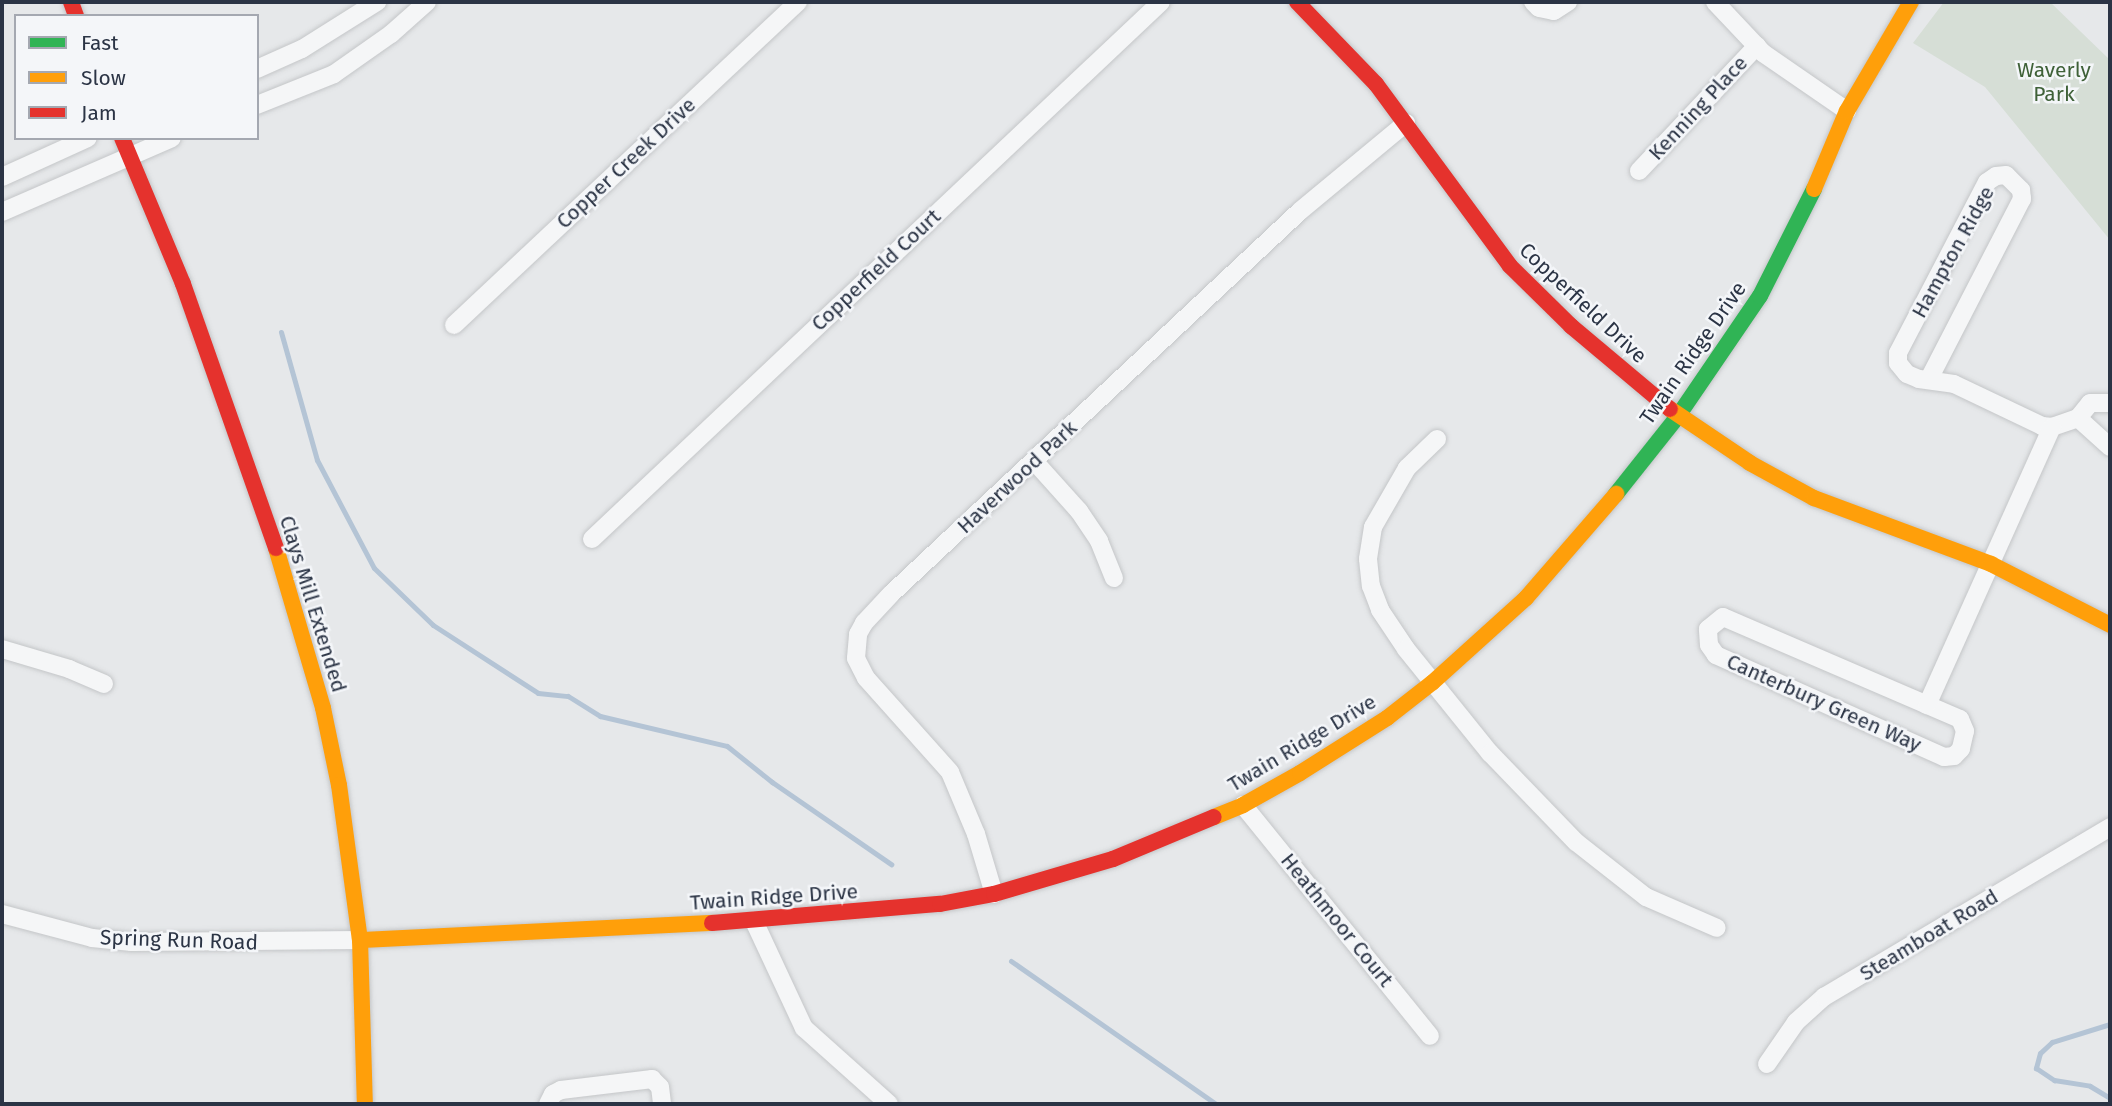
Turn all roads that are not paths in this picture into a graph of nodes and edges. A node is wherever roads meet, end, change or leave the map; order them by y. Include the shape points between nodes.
1 (377, 2) edge
2 (428, 2) edge
3 (798, 2) edge
4 (1161, 2) edge
5 (1297, 2) edge
6 (1533, 2) edge
7 (1568, 2) edge
8 (1715, 2) edge
9 (1911, 2) edge
10 (1757, 46) junction
11 (259, 68) edge
12 (259, 104) edge
13 (1847, 111) junction
14 (1406, 123) junction
15 (84, 140) edge
16 (123, 140) edge
17 (167, 140) edge
18 (129, 155) junction
19 (1639, 171) dead end
20 (2, 177) edge
21 (2, 212) edge
22 (454, 325) dead end
23 (1929, 379) junction
24 (2110, 403) edge
25 (1678, 416) junction
26 (2078, 418) junction
27 (2052, 427) junction
28 (1437, 439) dead end
29 (2110, 447) edge
30 (1035, 462) junction
31 (592, 539) dead end
32 (1991, 564) junction
33 (1114, 578) dead end
34 (2110, 625) edge
35 (2, 649) edge
36 (1433, 682) junction
37 (104, 684) dead end
38 (1927, 705) junction
39 (1243, 805) junction
40 (2110, 827) edge
41 (994, 894) junction
42 (2, 914) edge
43 (754, 921) junction
44 (1717, 928) dead end
45 (360, 940) junction
46 (1430, 1036) dead end
47 (1767, 1064) dead end
48 (365, 1104) edge
49 (548, 1104) edge
50 (662, 1104) edge
51 (889, 1104) edge

1 - 11 street via 302,49
2 - 12 street via 334,74
3 - 22 street, Copper Creek Drive
4 - 31 street, Copperfield Court
5 - 14 street, Copperfield Drive via 1376,84
6 - 7 street via 1554,12
8 - 10 street
9 - 13 street, Twain Ridge Drive
10 - 13 street
10 - 19 street, Kenning Place
13 - 25 street, Twain Ridge Drive via 1783,256
14 - 25 street, Copperfield Drive via 1510,266 1571,326
14 - 30 street, Haverwood Park via 1311,201
15 - 20 street
16 - 18 street, Clays Mill Extended
17 - 18 street
18 - 21 street
18 - 45 street, Clays Mill Extended via 183,284 284,570 324,708
23 - 23 street, Hampton Ridge via 2022,199 2021,190 2006,175 1987,182 1898,353 1898,363 1908,374
23 - 27 street, Hampton Ridge via 1954,384 2032,423
24 - 26 street via 2090,403
25 - 32 street, Copperfield Drive via 1814,498
25 - 36 street, Twain Ridge Drive via 1526,598
26 - 27 street
26 - 29 street
27 - 32 street
28 - 36 street via 1391,490 1373,527 1368,559 1380,610
30 - 33 street via 1079,511 1099,541
30 - 41 street, Haverwood Park via 891,594 864,623 856,645 856,658 866,678 950,772
32 - 34 street, Copperfield Drive
32 - 38 street, Canterbury Green Way
35 - 37 street
36 - 39 street, Twain Ridge Drive via 1345,746
36 - 44 street via 1490,753 1576,842 1646,897
38 - 38 street, Canterbury Green Way via 1736,621 1723,617 1708,629 1709,645 1716,655 1944,757 1954,756 1964,740 1960,719
39 - 41 street, Twain Ridge Drive via 1114,859
39 - 46 street, Heathmoor Court
40 - 47 street, Steamboat Road via 1825,997 1796,1022
41 - 43 street, Twain Ridge Drive via 897,910
42 - 45 street, Spring Run Road via 92,938 132,942
43 - 45 street, Twain Ridge Drive
43 - 51 street via 804,1028
45 - 48 street, Clays Mill Extended
49 - 50 street via 561,1090 652,1079 660,1087

